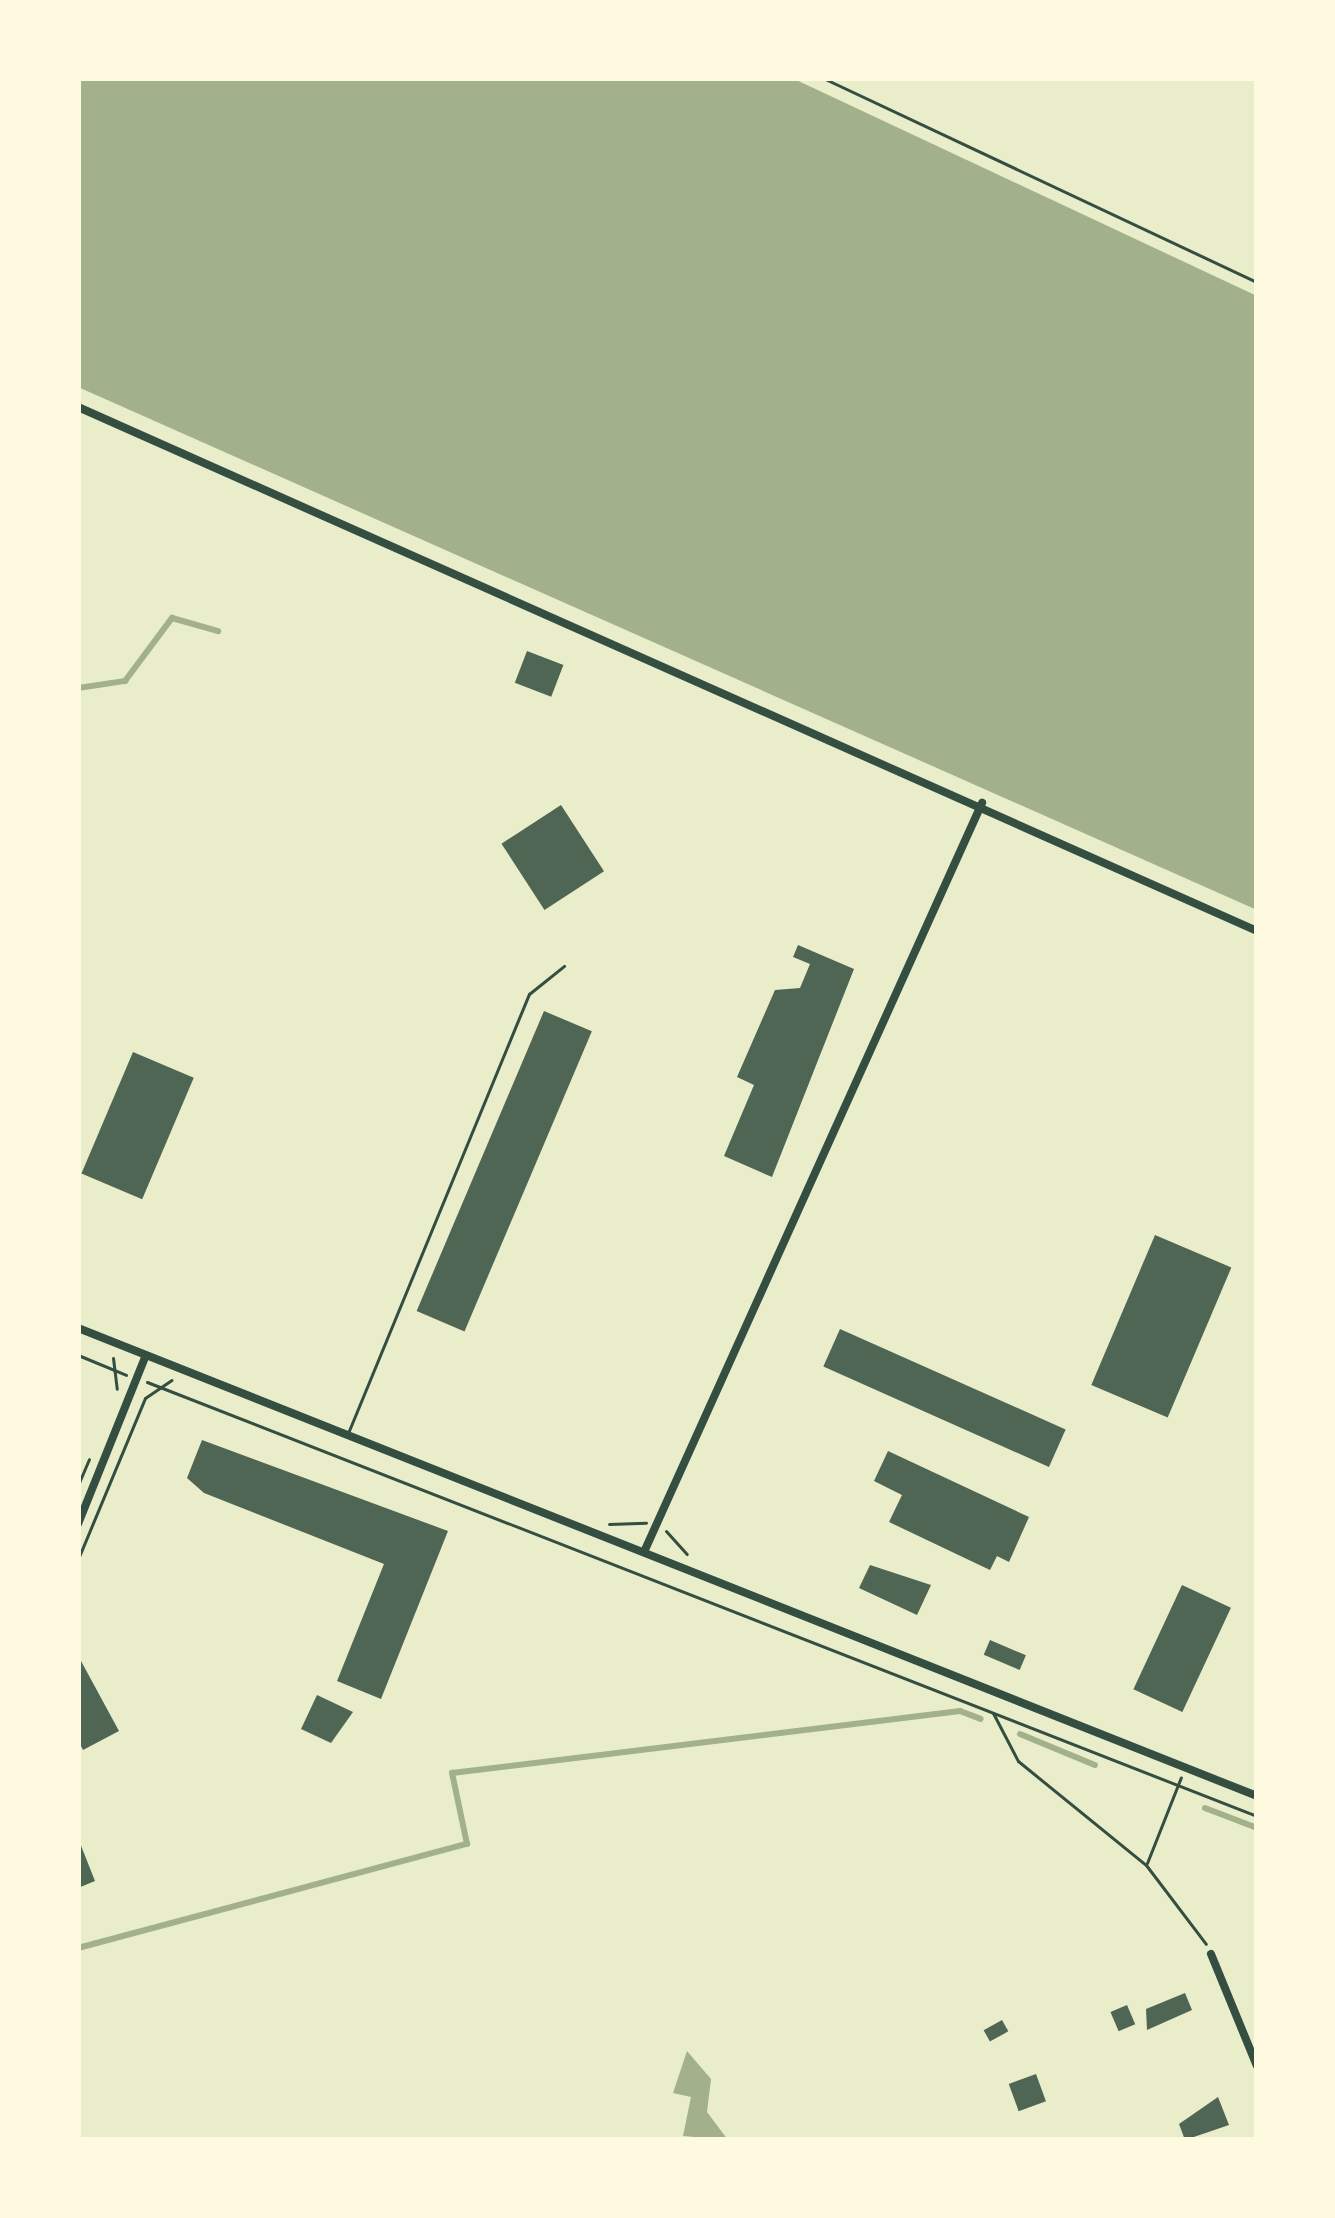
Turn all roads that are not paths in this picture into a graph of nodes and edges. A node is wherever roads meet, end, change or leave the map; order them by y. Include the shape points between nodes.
1 (823, 78) edge
2 (1257, 282) edge
3 (78, 407) edge
4 (982, 803) junction
5 (1257, 931) edge
6 (564, 966) dead end
7 (78, 1328) edge
8 (146, 1355) junction
9 (347, 1435) junction
10 (78, 1524) edge
11 (644, 1552) junction
12 (1257, 1796) edge
13 (1211, 1954) dead end
14 (1257, 2066) edge

1 - 2 lane
3 - 4 street
4 - 5 street
4 - 11 street
6 - 9 lane via 529,994
7 - 8 street
8 - 9 street
8 - 10 street
9 - 11 street
11 - 12 street
13 - 14 street

